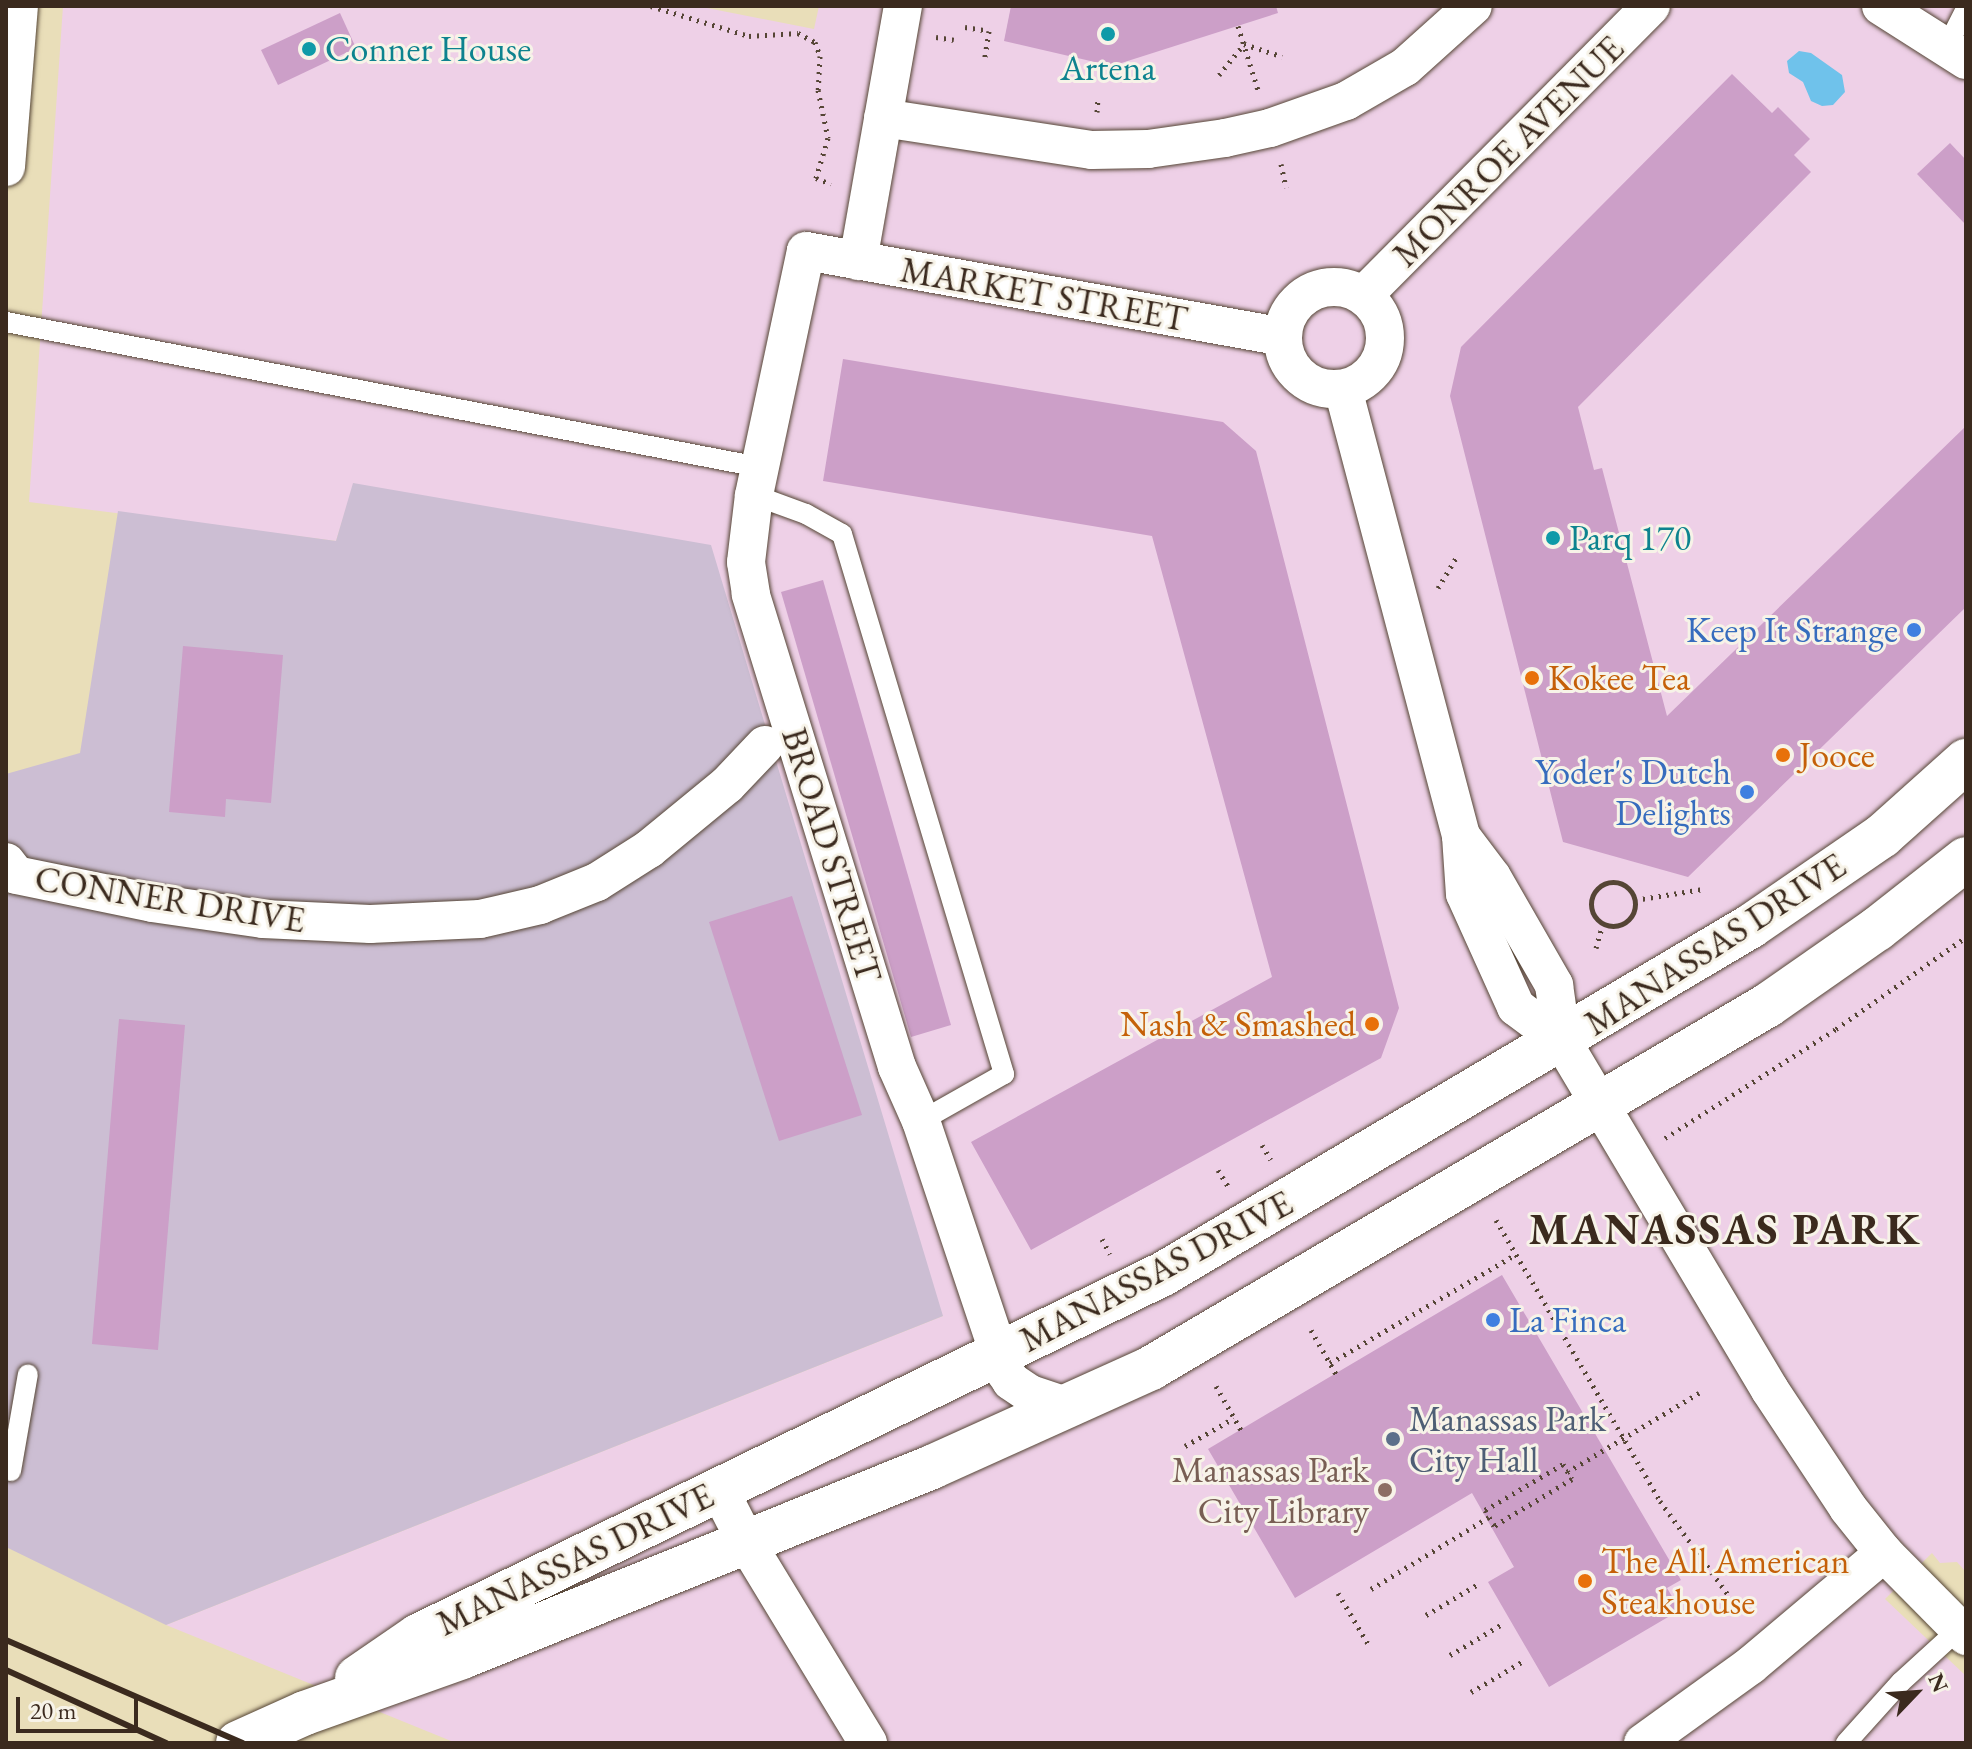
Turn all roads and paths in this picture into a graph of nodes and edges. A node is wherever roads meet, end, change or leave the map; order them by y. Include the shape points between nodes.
1 (19, 6) edge
2 (651, 6) edge
3 (903, 6) edge
4 (1473, 6) edge
5 (1651, 6) edge
6 (1881, 6) edge
7 (1966, 9) edge
8 (1238, 26) dead end
9 (965, 27) dead end
10 (1244, 44) junction
11 (1956, 54) edge
12 (1282, 56) dead end
13 (984, 62) dead end
14 (1219, 75) dead end
15 (1261, 98) dead end
16 (883, 118) junction
17 (1280, 161) dead end
18 (6, 167) edge
19 (1286, 187) dead end
20 (845, 189) dead end
21 (806, 251) joint
22 (858, 261) junction
23 (1364, 295) junction
24 (6, 322) edge
25 (1282, 337) junction
26 (1343, 389) junction
27 (757, 481) junction
28 (765, 745) dead end
29 (1966, 761) edge
30 (1966, 859) edge
31 (6, 862) edge
32 (1703, 889) dead end
33 (1635, 900) junction
34 (1603, 924) junction
35 (1966, 937) edge
36 (1596, 948) dead end
37 (1562, 1041) junction
38 (1599, 1103) junction
39 (921, 1121) junction
40 (1672, 1133) dead end
41 (1262, 1145) dead end
42 (1271, 1160) dead end
43 (1218, 1170) dead end
44 (1229, 1186) dead end
45 (1496, 1220) dead end
46 (1102, 1239) dead end
47 (1515, 1255) junction
48 (1112, 1259) dead end
49 (1311, 1330) dead end
50 (998, 1356) junction
51 (1330, 1363) junction
52 (28, 1374) dead end
53 (1336, 1374) dead end
54 (1216, 1386) dead end
55 (1699, 1393) dead end
56 (1069, 1407) junction
57 (1234, 1418) junction
58 (1241, 1430) dead end
59 (1623, 1438) junction
60 (1185, 1446) dead end
61 (11, 1471) dead end
62 (1567, 1472) junction
63 (719, 1489) junction
64 (1489, 1517) junction
65 (746, 1542) junction
66 (1884, 1553) junction
67 (1480, 1583) dead end
68 (1371, 1589) dead end
69 (1338, 1593) dead end
70 (1729, 1596) dead end
71 (1426, 1615) dead end
72 (1504, 1623) dead end
73 (1962, 1632) edge
74 (1370, 1647) dead end
75 (1450, 1655) dead end
76 (1525, 1660) dead end
77 (1471, 1692) dead end
78 (305, 1713) junction
79 (238, 1743) edge
80 (868, 1743) edge
81 (1643, 1743) edge
82 (1846, 1743) edge

1 - 18 street
2 - 20 path via 749,36 798,33 810,38 820,56 818,90 828,138 816,178
3 - 16 street
4 - 16 street via 1405,67 1346,101 1225,138 1148,149 1092,150
5 - 23 street, MONROE AVENUE
6 - 11 street
7 - 11 lane
8 - 10 path
9 - 13 path via 989,31
10 - 12 path
10 - 14 path
10 - 15 path
16 - 22 street
17 - 19 path
21 - 22 street, MARKET STREET
21 - 27 street, BROAD STREET
22 - 25 street, MARKET STREET
23 - 25 street via 1334,286 1311,292 1292,307
23 - 26 street via 1384,324 1382,358 1373,372
24 - 27 lane
25 - 26 street via 1286,355 1301,377 1325,389
26 - 37 street via 1461,836 1465,894 1516,1007
27 - 39 street, BROAD STREET via 746,562 751,594 897,1067
27 - 39 lane via 842,534 1004,1074
28 - 31 street, CONNER DRIVE via 727,785 649,849 597,882 540,905 480,919 370,924 263,919 16,875
29 - 37 main road, MANASSAS DRIVE via 1882,836 1808,888
30 - 38 main road, MANASSAS DRIVE via 1768,1005
32 - 33 path
33 - 34 path via 1633,913 1623,924
33 - 34 path via 1622,884 1601,886 1592,905
34 - 36 path
35 - 40 path via 1836,1029
37 - 38 street
37 - 50 main road, MANASSAS DRIVE via 1163,1274
38 - 56 main road, MANASSAS DRIVE via 1291,1288 1151,1368
38 - 66 street via 1770,1390
39 - 50 street, BROAD STREET
41 - 42 path
43 - 44 path
45 - 47 path
46 - 48 path
47 - 51 path
47 - 59 path
49 - 51 path
50 - 56 street, BROAD STREET via 1011,1381 1030,1394
50 - 63 main road, MANASSAS DRIVE
51 - 53 path
52 - 61 lane
54 - 57 path
55 - 59 path
56 - 65 main road, MANASSAS DRIVE
57 - 58 path
57 - 60 path
59 - 62 path
59 - 70 path via 1683,1536
62 - 64 path via 1563,1464 1485,1510
62 - 64 path via 1572,1479 1494,1526
63 - 65 street
63 - 78 main road, MANASSAS DRIVE via 418,1636
64 - 68 path
65 - 78 main road, MANASSAS DRIVE via 462,1657
65 - 80 street
66 - 73 street
66 - 81 street via 1751,1665
67 - 71 path
69 - 74 path
72 - 75 path
73 - 82 lane via 1901,1682
76 - 77 path
78 - 79 main road, MANASSAS DRIVE

